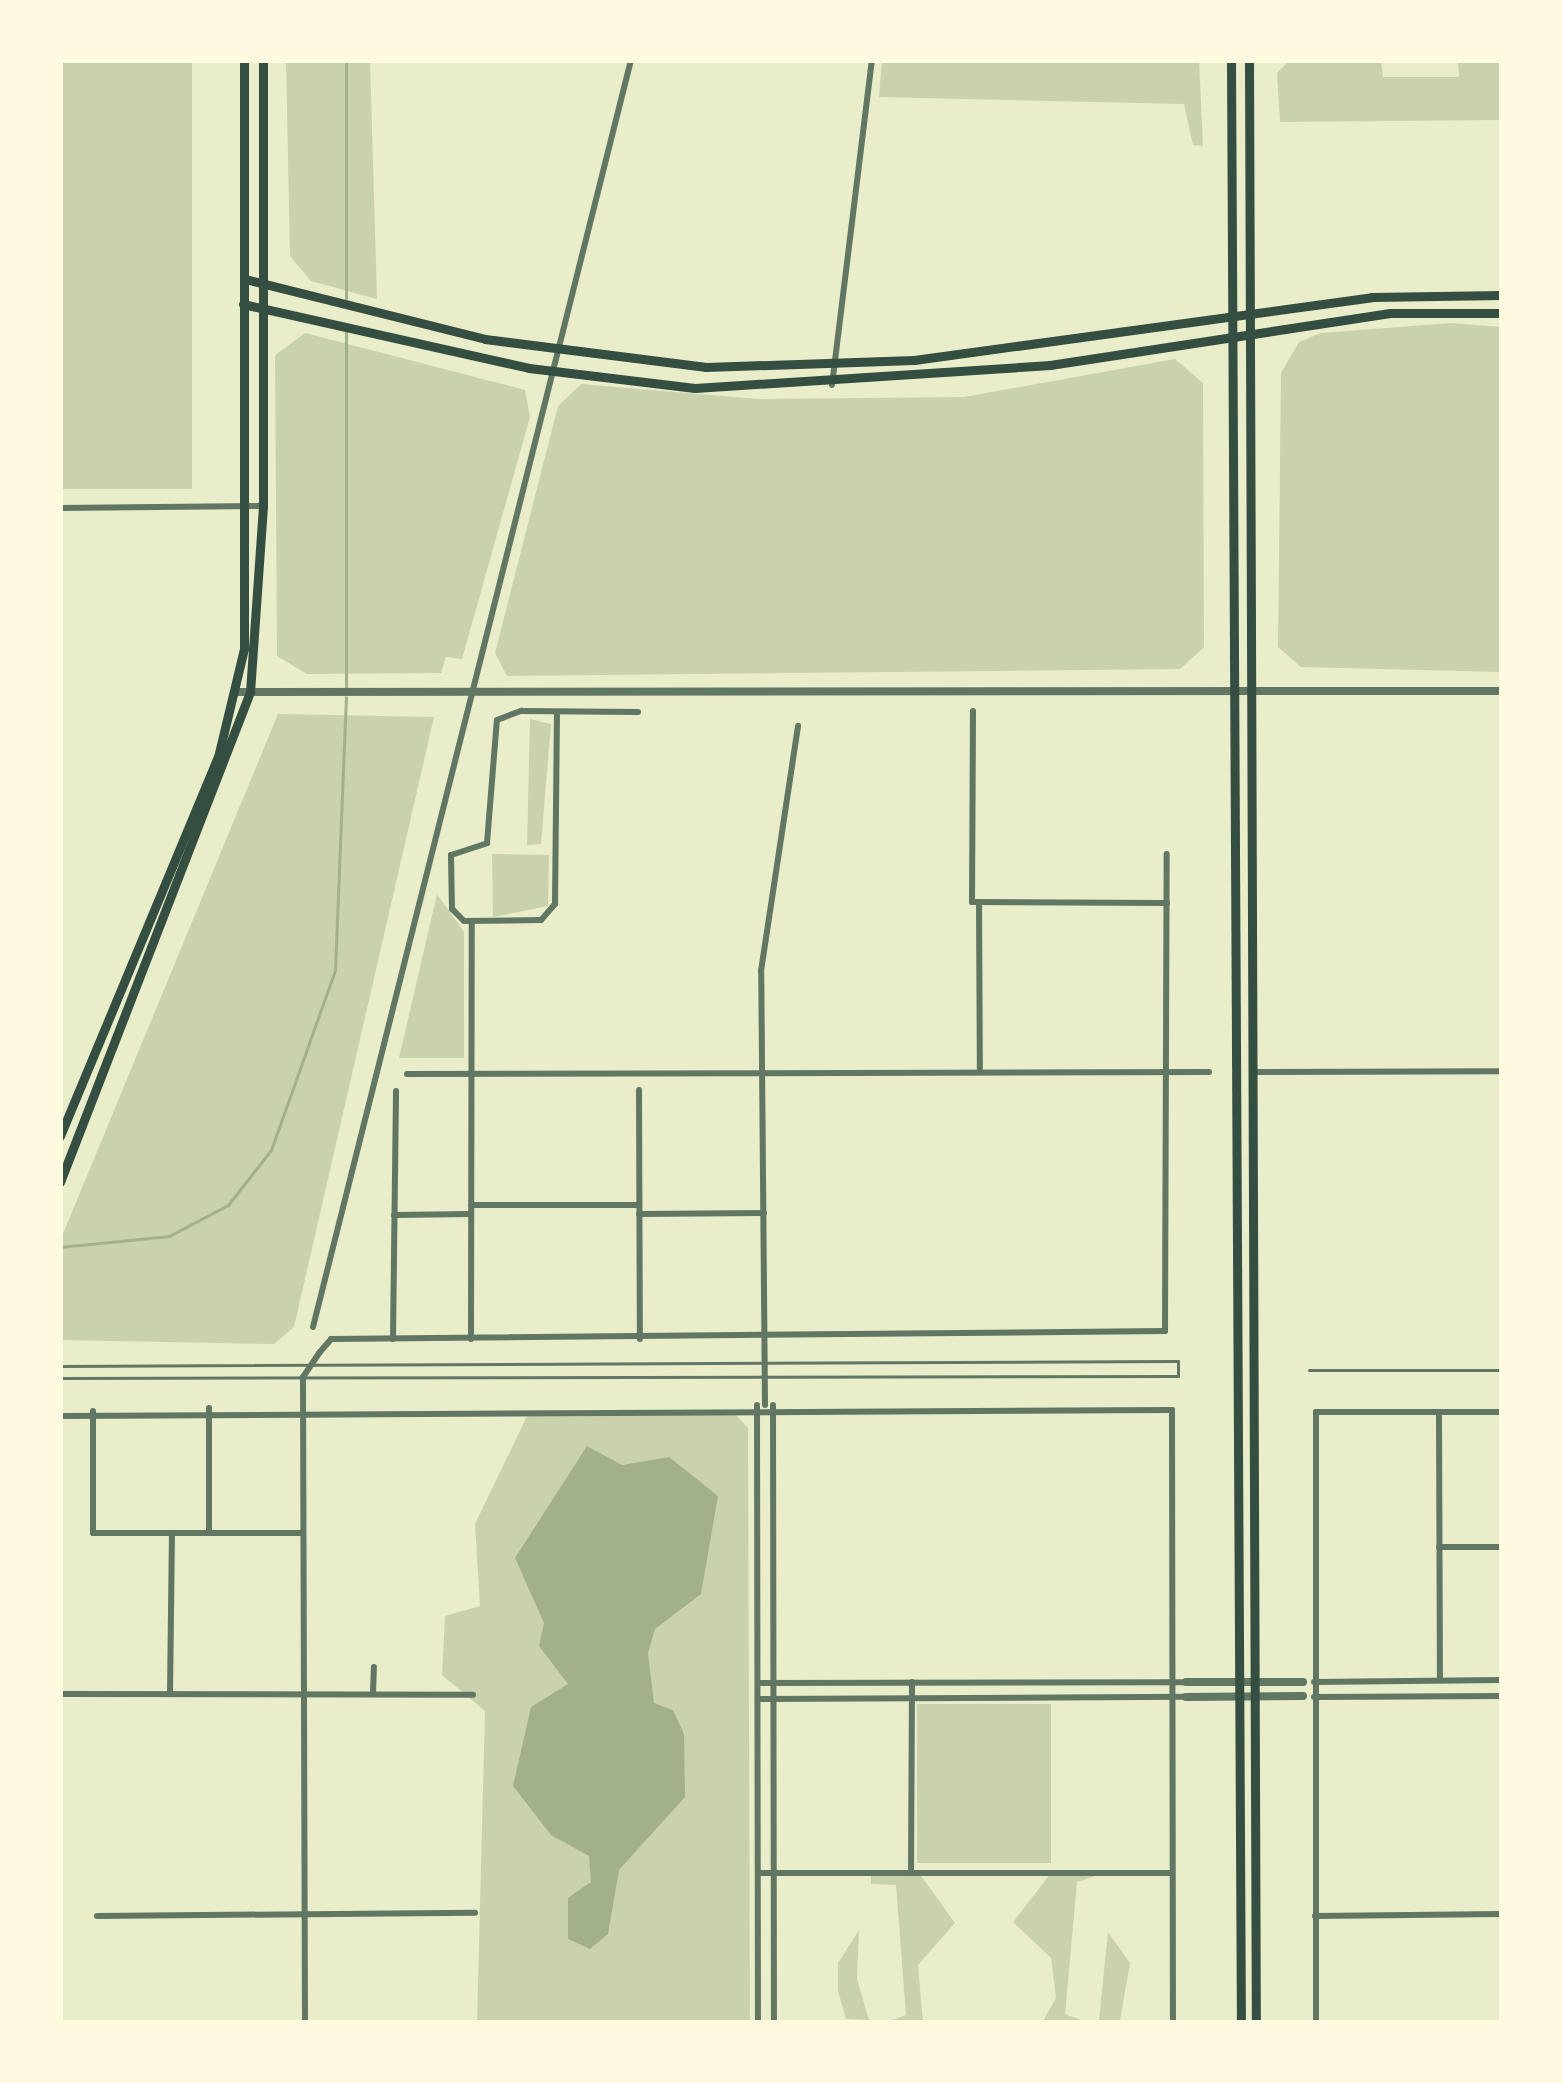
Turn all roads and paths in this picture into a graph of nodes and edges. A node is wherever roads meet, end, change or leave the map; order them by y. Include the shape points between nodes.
1 (244, 60) edge
2 (263, 60) edge
3 (631, 60) edge
4 (872, 60) edge
5 (1231, 60) edge
6 (1249, 60) edge
7 (244, 279) junction
8 (263, 286) junction
9 (1502, 295) edge
10 (243, 304) junction
11 (262, 308) junction
12 (1502, 314) edge
13 (1252, 316) junction
14 (1232, 318) junction
15 (1252, 331) junction
16 (1232, 335) junction
17 (559, 351) junction
18 (834, 366) junction
19 (554, 372) junction
20 (832, 385) junction
21 (246, 506) junction
22 (263, 506) junction
23 (60, 508) edge
24 (471, 690) junction
25 (1234, 691) junction
26 (1253, 691) junction
27 (1502, 691) edge
28 (236, 692) junction
29 (250, 692) junction
30 (973, 711) dead end
31 (557, 712) junction
32 (638, 712) dead end
33 (797, 725) dead end
34 (1167, 854) dead end
35 (979, 902) junction
36 (1167, 903) junction
37 (472, 922) junction
38 (1502, 1071) edge
39 (980, 1072) junction
40 (1167, 1072) junction
41 (1209, 1072) dead end
42 (1253, 1072) junction
43 (763, 1073) junction
44 (407, 1074) dead end
45 (471, 1074) junction
46 (639, 1090) dead end
47 (396, 1091) dead end
48 (60, 1136) edge
49 (60, 1181) edge
50 (471, 1210) junction
51 (639, 1210) junction
52 (764, 1213) junction
53 (394, 1215) junction
54 (313, 1327) dead end
55 (393, 1339) junction
56 (472, 1339) junction
57 (640, 1339) junction
58 (765, 1339) junction
59 (60, 1366) edge
60 (310, 1366) junction
61 (765, 1370) junction
62 (1239, 1370) junction
63 (1253, 1370) junction
64 (1309, 1370) dead end
65 (1502, 1370) edge
66 (302, 1377) junction
67 (60, 1378) edge
68 (765, 1405) junction
69 (208, 1408) junction
70 (302, 1408) junction
71 (93, 1412) junction
72 (1439, 1412) junction
73 (1502, 1412) edge
74 (60, 1416) edge
75 (172, 1533) junction
76 (208, 1533) junction
77 (303, 1533) junction
78 (1439, 1547) junction
79 (1502, 1547) edge
80 (374, 1666) dead end
81 (1440, 1680) junction
82 (1502, 1680) edge
83 (912, 1682) junction
84 (1170, 1682) junction
85 (1186, 1682) joint
86 (1239, 1682) junction
87 (1255, 1682) junction
88 (1308, 1682) junction
89 (759, 1683) junction
90 (774, 1683) junction
91 (60, 1694) edge
92 (170, 1694) junction
93 (304, 1694) junction
94 (373, 1694) junction
95 (473, 1695) dead end
96 (1239, 1696) junction
97 (1255, 1696) junction
98 (1308, 1696) junction
99 (1502, 1696) edge
100 (1170, 1697) junction
101 (1186, 1697) joint
102 (912, 1698) junction
103 (759, 1699) junction
104 (774, 1699) junction
105 (759, 1873) junction
106 (774, 1873) junction
107 (910, 1873) junction
108 (1172, 1873) junction
109 (475, 1913) dead end
110 (1502, 1914) edge
111 (304, 1915) junction
112 (97, 1916) dead end
113 (1315, 1916) junction
114 (305, 2023) edge
115 (758, 2023) edge
116 (774, 2023) edge
117 (1173, 2023) edge
118 (1241, 2023) edge
119 (1256, 2023) edge
120 (1316, 2023) edge

1 - 7 main road
2 - 8 main road
3 - 17 street
4 - 18 street
5 - 14 main road
6 - 13 main road
7 - 8 main road
7 - 10 main road
8 - 11 main road
8 - 17 main road
9 - 13 main road via 1385,295
10 - 11 main road
10 - 21 main road
11 - 19 main road
11 - 22 main road
12 - 15 main road
13 - 14 main road
13 - 15 main road
14 - 16 main road
14 - 18 main road
15 - 16 main road
15 - 26 main road
16 - 20 main road
16 - 25 main road
17 - 18 main road
17 - 19 street
18 - 20 street
19 - 20 main road via 695,388
19 - 24 street
21 - 22 street
21 - 23 street
21 - 28 main road
22 - 29 main road
24 - 25 street
24 - 29 street
24 - 54 street
25 - 26 street
25 - 62 main road
26 - 27 street
26 - 42 main road
28 - 29 street
28 - 48 main road via 187,839
29 - 49 main road
30 - 35 street
31 - 32 street
31 - 37 street via 554,904 542,920
31 - 37 street via 503,714 489,730 488,843 452,855 452,909
33 - 43 street via 761,971
34 - 36 street
35 - 36 street
35 - 39 street
36 - 40 street
37 - 45 street
38 - 42 street
39 - 40 street
39 - 43 street
40 - 41 street
40 - 58 street via 1165,1331
42 - 63 main road
43 - 45 street
43 - 52 street
44 - 45 street
45 - 50 street
46 - 51 street
47 - 53 street
50 - 51 street
50 - 53 street
50 - 56 street
51 - 52 street
51 - 57 street
52 - 58 street
53 - 55 street
55 - 56 street
55 - 60 street via 331,1340
56 - 57 street
57 - 58 street
58 - 61 street
59 - 60 lane
60 - 61 lane
60 - 66 street
61 - 61 lane via 1178,1376 1178,1361
61 - 66 lane
61 - 68 street
62 - 63 main road
62 - 86 main road
63 - 87 main road
64 - 65 lane
66 - 67 lane
66 - 70 street
68 - 70 street
68 - 84 street via 1172,1410
68 - 89 street
68 - 90 street
69 - 70 street
69 - 71 street
69 - 76 street
70 - 77 street
71 - 74 street
71 - 75 street via 93,1532
72 - 73 street
72 - 78 street
72 - 88 street via 1316,1412
75 - 76 street
75 - 92 street
76 - 77 street
77 - 93 street
78 - 79 street
78 - 81 street
80 - 94 street
81 - 82 street
81 - 88 street
83 - 84 street
83 - 90 street
83 - 102 street
84 - 85 street
84 - 100 street
85 - 86 street
86 - 87 street
86 - 96 main road
87 - 88 street
87 - 97 main road
88 - 98 street
89 - 90 street
89 - 103 street
90 - 104 street
91 - 92 street
92 - 93 street
93 - 94 street
93 - 111 street
94 - 95 street
96 - 97 street
96 - 101 street
96 - 118 main road
97 - 98 street
97 - 119 main road
98 - 99 street
98 - 113 street
100 - 101 street
100 - 102 street
100 - 108 street
102 - 104 street
102 - 107 street
103 - 104 street
103 - 105 street
104 - 106 street
105 - 106 street
105 - 115 street
106 - 107 street
106 - 116 street
107 - 108 street
108 - 117 street
109 - 111 street
110 - 113 street
111 - 112 street
111 - 114 street
113 - 120 street

